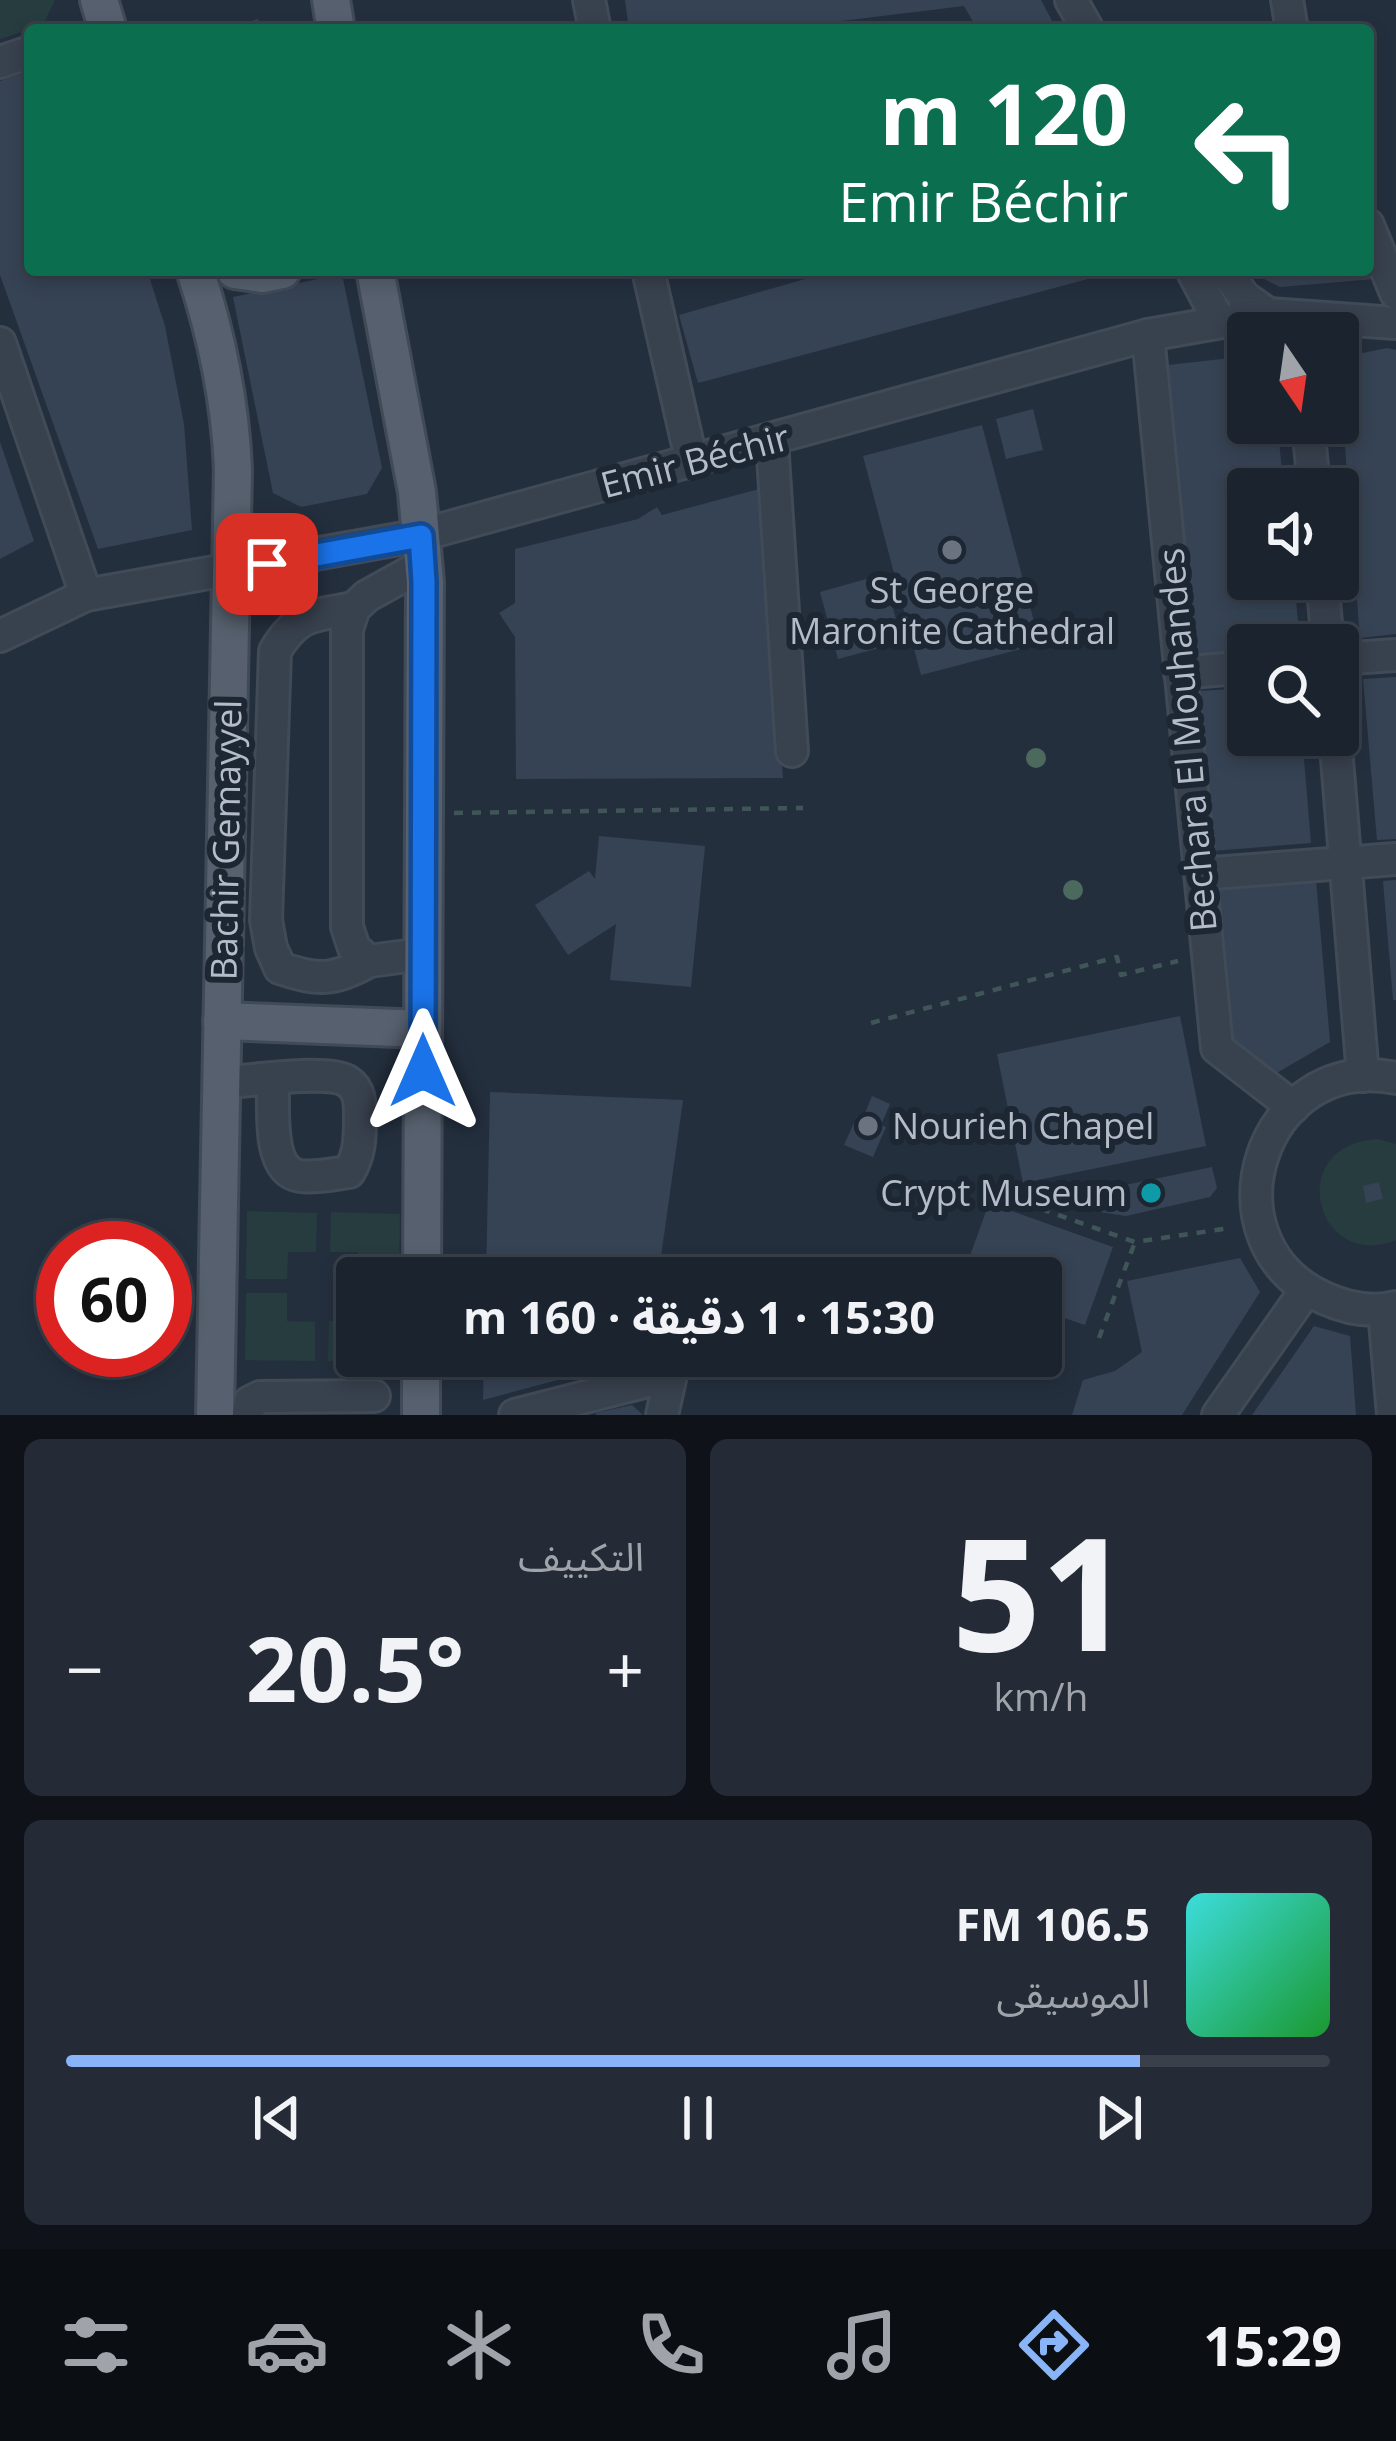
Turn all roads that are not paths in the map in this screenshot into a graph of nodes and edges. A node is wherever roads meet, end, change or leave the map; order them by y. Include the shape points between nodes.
1 (1374, 240) edge
2 (197, 276) edge
3 (376, 276) edge
4 (649, 276) edge
5 (1195, 276) edge
6 (1229, 276) edge
7 (1396, 293) edge
8 (1274, 312) edge
9 (1219, 321) junction
10 (1227, 321) edge
11 (1359, 322) edge
12 (1396, 323) edge
13 (1148, 335) junction
14 (0, 343) edge
15 (772, 441) junction
16 (692, 463) junction
17 (422, 550) junction
18 (232, 570) junction
19 (86, 595) junction
20 (354, 608) junction
21 (0, 636) edge
22 (1396, 655) edge
23 (1359, 658) edge
24 (1227, 669) edge
25 (1180, 673) junction
26 (792, 751) dead end
27 (1337, 756) edge
28 (1396, 859) edge
29 (1346, 863) junction
30 (1200, 874) junction
31 (423, 954) junction
32 (369, 961) junction
33 (222, 1021) junction
34 (423, 1029) junction
35 (1363, 1076) junction
36 (1396, 1078) edge
37 (273, 1079) dead end
38 (221, 1083) junction
39 (1293, 1107) junction
40 (422, 1257) edge
41 (1306, 1290) junction
42 (1390, 1308) edge
43 (422, 1377) edge
44 (374, 1396) dead end
45 (215, 1415) edge
46 (248, 1415) edge
47 (421, 1415) edge
48 (515, 1415) edge
49 (662, 1415) edge
50 (1218, 1415) edge
51 (1393, 1415) edge

1 - 7 street
2 - 18 main road, Bachir Gemayyel via 228,398
3 - 17 main road
4 - 16 street
5 - 9 street
6 - 8 street via 1244,297
9 - 10 street, Emir Béchir
9 - 13 street, Emir Béchir
11 - 12 street, Emir Béchir
13 - 15 street, Emir Béchir
13 - 25 street, Bechara El Mouhandes
14 - 19 street
15 - 16 street, Emir Béchir
15 - 26 street
16 - 17 street, Emir Béchir
17 - 18 street, Emir Béchir
17 - 20 street
17 - 31 main road
18 - 19 street, Emir Béchir
18 - 33 main road, Bachir Gemayyel
19 - 21 street, Emir Béchir
20 - 32 street via 347,629 347,928
20 - 32 street via 290,627 275,651 266,920 280,968 308,978
22 - 23 street
24 - 25 street
25 - 30 street, Bechara El Mouhandes
27 - 29 street
28 - 29 street
29 - 30 street
29 - 35 street
30 - 39 street, Bechara El Mouhandes via 1217,1048
31 - 32 street
31 - 34 main road
33 - 34 main road
33 - 38 main road, Bachir Gemayyel
34 - 40 main road
35 - 36 street
35 - 39 street via 1311,1092
37 - 38 street
38 - 45 main road, Bachir Gemayyel
39 - 41 street via 1264,1145 1255,1184 1268,1244
41 - 42 street via 1343,1307
41 - 50 street
42 - 51 street
43 - 47 main road
44 - 46 street via 260,1397
48 - 49 street via 670,1376

